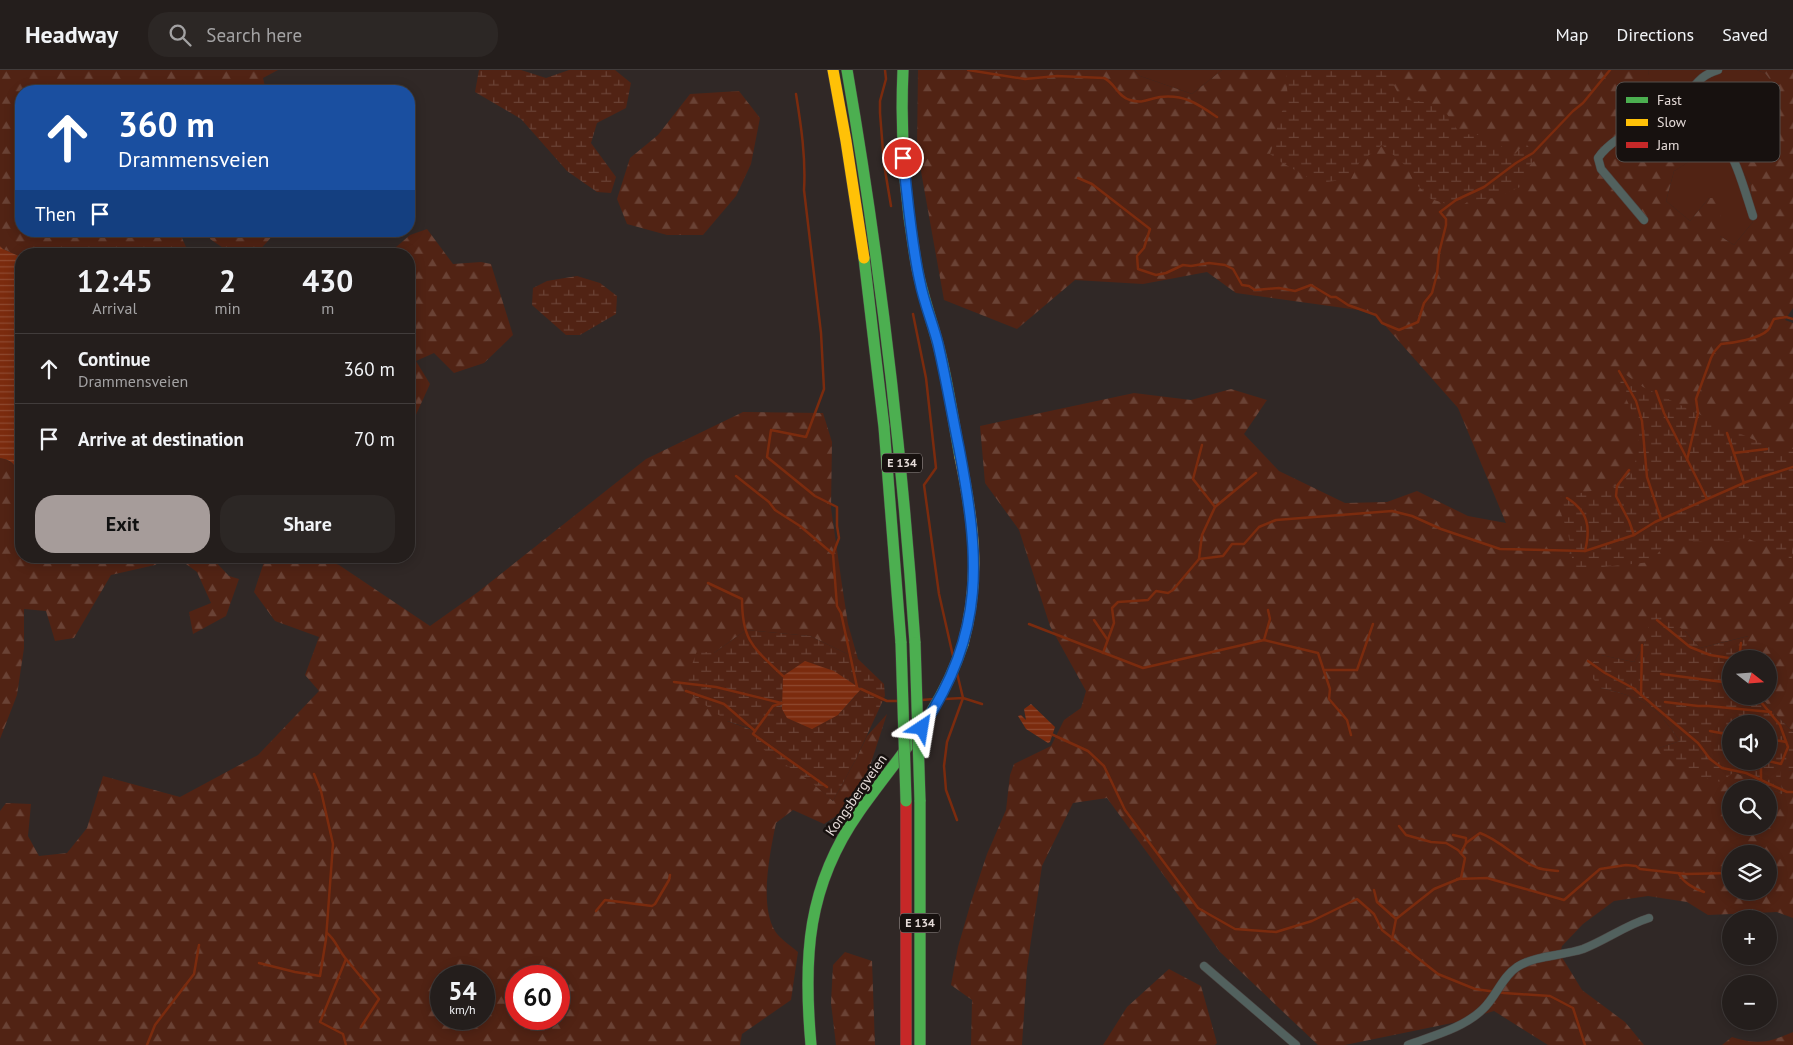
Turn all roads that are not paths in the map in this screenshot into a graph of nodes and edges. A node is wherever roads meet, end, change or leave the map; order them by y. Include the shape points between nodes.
1 (832, 70) edge
2 (846, 70) edge
3 (903, 70) edge
4 (1718, 70) edge
5 (1697, 82) edge
6 (1616, 142) edge
7 (1734, 162) edge
8 (1753, 216) dead end
9 (1644, 220) dead end
10 (1649, 918) dead end
11 (1204, 966) dead end
12 (811, 1045) edge
13 (906, 1045) edge
14 (920, 1045) edge
15 (1296, 1045) edge
16 (1408, 1045) edge

1 - 13 main road, E 134, bridge via 860,231 890,477 901,643 906,801
2 - 14 main road, E 134, bridge via 872,220 905,494 915,642 920,800
3 - 12 main road, Kongsbergveien via 903,158 914,253 942,362 969,506 975,562 972,607 958,660 940,699 848,828 820,888 809,930 806,974
4 - 5 street
6 - 9 street via 1598,158 1601,169
7 - 8 street
10 - 16 street via 1634,922 1581,949 1535,959 1519,966 1475,1016
11 - 15 street

